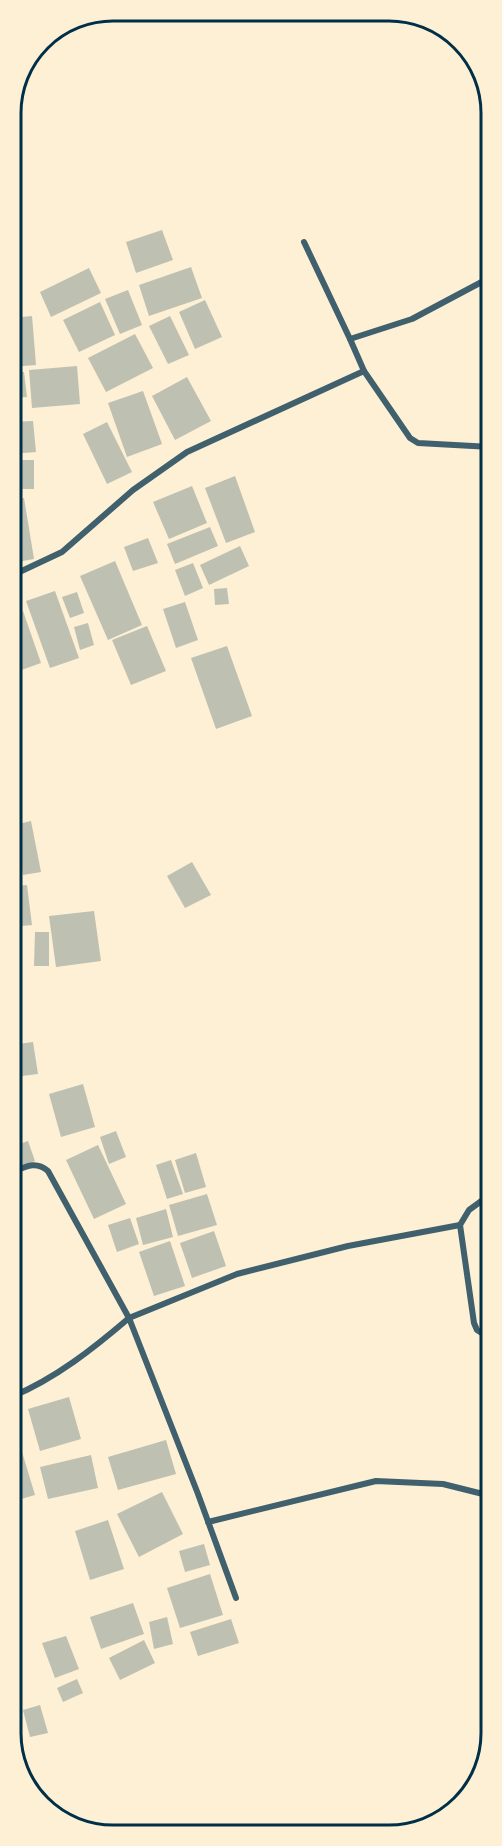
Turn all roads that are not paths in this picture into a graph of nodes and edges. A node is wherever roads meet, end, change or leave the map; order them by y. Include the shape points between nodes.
1 (304, 242) dead end
2 (481, 282) edge
3 (350, 339) junction
4 (364, 371) junction
5 (481, 446) edge
6 (21, 571) edge
7 (21, 1169) edge
8 (481, 1201) edge
9 (459, 1225) junction
10 (129, 1318) junction
11 (481, 1333) edge
12 (21, 1391) edge
13 (481, 1494) edge
14 (208, 1521) junction
15 (236, 1598) dead end

1 - 3 street
2 - 3 street via 412,319
3 - 4 street
4 - 5 street via 410,438 418,443
4 - 6 street via 187,452 133,490 62,552
7 - 10 street via 41,1166 48,1172
8 - 9 street
9 - 10 street via 348,1246 237,1274
9 - 11 street via 474,1323
10 - 12 street via 82,1356
10 - 14 street
13 - 14 street via 442,1484 376,1481
14 - 15 street

